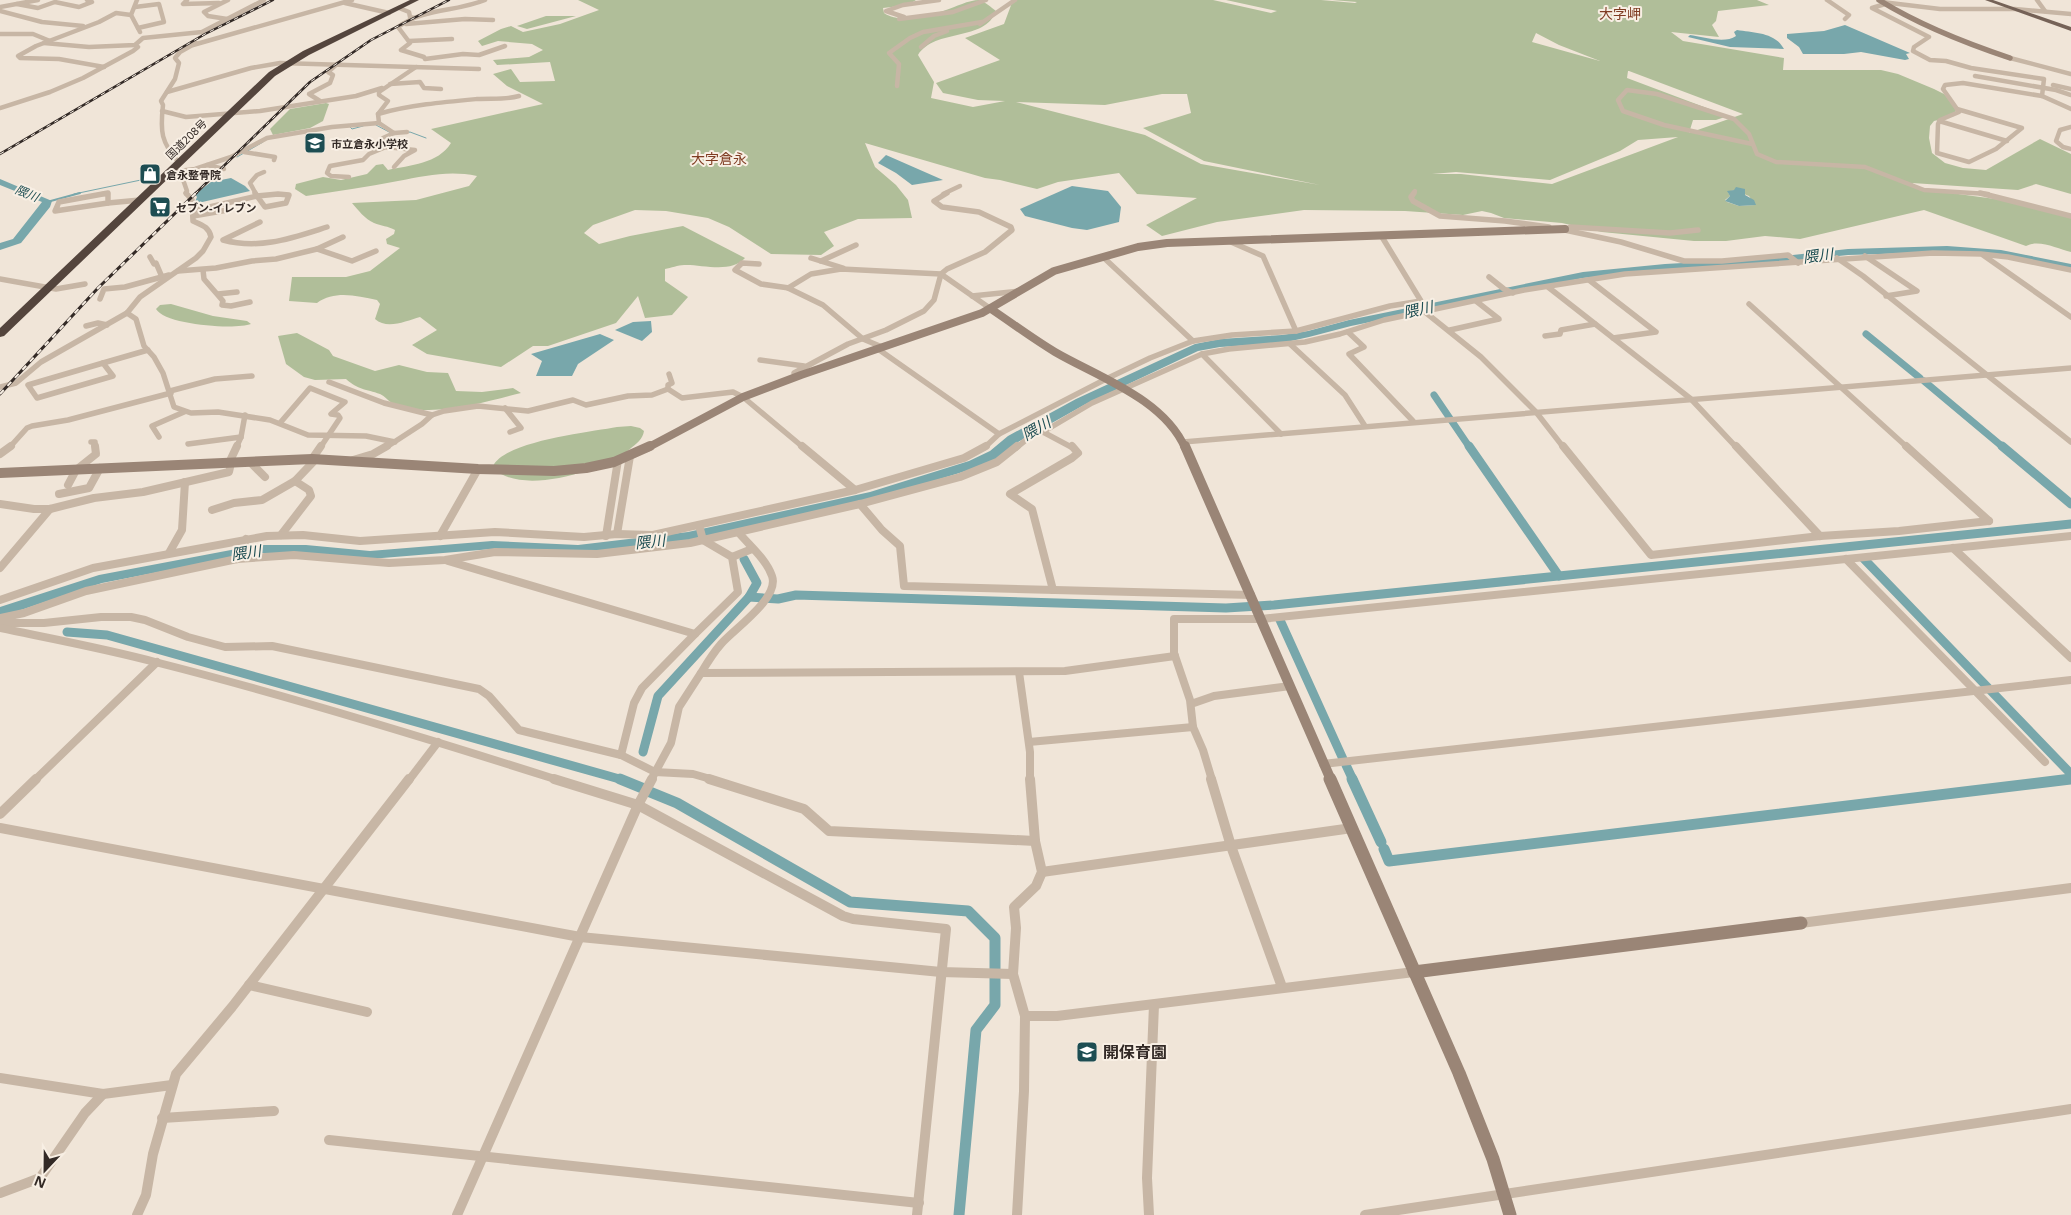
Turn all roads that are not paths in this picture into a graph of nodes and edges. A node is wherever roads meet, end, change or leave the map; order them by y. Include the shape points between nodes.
1 (38, 0) edge
2 (47, 0) edge
3 (87, 0) edge
4 (137, 0) edge
5 (187, 0) edge
6 (228, 0) edge
7 (264, 0) edge
8 (352, 0) edge
9 (416, 0) edge
10 (484, 0) edge
11 (939, 0) edge
12 (986, 0) edge
13 (1016, 0) edge
14 (1826, 0) edge
15 (1988, 0) edge
16 (2037, 0) edge
17 (207, 1) edge
18 (55, 2) junction
19 (160, 2) edge
20 (343, 2) junction
21 (1882, 2) edge
22 (221, 3) junction
23 (17, 4) junction
24 (135, 7) junction
25 (399, 8) junction
26 (0, 9) edge
27 (2015, 10) junction
28 (2045, 11) junction
29 (389, 13) junction
30 (2071, 14) edge
31 (132, 15) junction
32 (906, 17) junction
33 (414, 18) junction
34 (227, 19) junction
35 (899, 19) dead end
36 (1845, 19) dead end
37 (493, 20) dead end
38 (982, 22) junction
39 (402, 24) junction
40 (85, 27) junction
41 (138, 28) junction
42 (2071, 29) edge
43 (202, 32) junction
44 (0, 34) edge
45 (143, 38) junction
46 (452, 39) dead end
47 (50, 41) junction
48 (409, 41) junction
49 (44, 43) junction
50 (135, 45) junction
51 (193, 45) junction
52 (505, 46) dead end
53 (921, 46) dead end
54 (2010, 58) joint
55 (425, 59) junction
56 (287, 63) junction
57 (337, 64) junction
58 (104, 67) junction
59 (416, 67) junction
60 (1971, 68) junction
61 (479, 69) dead end
62 (2071, 74) edge
63 (1975, 76) junction
64 (390, 84) junction
65 (1967, 84) junction
66 (2043, 85) junction
67 (897, 86) dead end
68 (382, 88) junction
69 (441, 89) dead end
70 (2071, 90) edge
71 (167, 92) junction
72 (2071, 95) edge
73 (519, 96) dead end
74 (2042, 96) junction
75 (320, 101) junction
76 (0, 108) edge
77 (1957, 109) junction
78 (2071, 109) edge
79 (162, 111) junction
80 (231, 113) junction
81 (378, 114) junction
82 (1939, 122) junction
83 (379, 123) junction
84 (2071, 127) edge
85 (407, 132) dead end
86 (394, 133) junction
87 (2007, 141) junction
88 (1752, 144) junction
89 (386, 147) junction
90 (2071, 149) edge
91 (244, 152) junction
92 (274, 160) dead end
93 (207, 164) junction
94 (180, 167) junction
95 (394, 168) dead end
96 (224, 169) dead end
97 (264, 172) dead end
98 (349, 177) dead end
99 (960, 186) dead end
100 (1415, 191) dead end
101 (257, 197) junction
102 (140, 200) junction
103 (108, 202) junction
104 (228, 210) dead end
105 (192, 214) junction
106 (2071, 216) edge
107 (260, 222) dead end
108 (327, 227) dead end
109 (1561, 229) junction
110 (1698, 230) dead end
111 (1382, 236) junction
112 (343, 237) dead end
113 (223, 240) junction
114 (1231, 242) junction
115 (208, 243) junction
116 (856, 245) dead end
117 (317, 249) junction
118 (376, 251) dead end
119 (1981, 254) junction
120 (1865, 256) junction
121 (150, 257) dead end
122 (1103, 257) junction
123 (811, 258) dead end
124 (1837, 258) junction
125 (821, 261) junction
126 (1797, 262) junction
127 (759, 264) dead end
128 (848, 269) junction
129 (203, 270) junction
130 (2071, 270) edge
131 (176, 273) junction
132 (942, 274) junction
133 (162, 277) junction
134 (1489, 277) dead end
135 (0, 279) edge
136 (1589, 280) junction
137 (85, 284) dead end
138 (1548, 287) junction
139 (48, 288) junction
140 (789, 288) junction
141 (1020, 291) junction
142 (237, 292) dead end
143 (1513, 293) junction
144 (218, 294) junction
145 (972, 296) junction
146 (1886, 296) junction
147 (100, 299) dead end
148 (1476, 301) junction
149 (250, 302) dead end
150 (1750, 304) dead end
151 (991, 309) junction
152 (1425, 312) junction
153 (127, 313) junction
154 (2071, 317) edge
155 (107, 324) junction
156 (1595, 324) junction
157 (86, 326) dead end
158 (1296, 330) junction
159 (1450, 330) junction
160 (1348, 332) junction
161 (0, 334) edge
162 (1546, 336) dead end
163 (1613, 338) junction
164 (863, 339) junction
165 (1192, 341) junction
166 (1290, 344) junction
167 (880, 348) junction
168 (148, 350) junction
169 (1202, 354) junction
170 (760, 360) dead end
171 (103, 363) junction
172 (804, 366) junction
173 (2071, 368) edge
174 (669, 374) dead end
175 (801, 375) junction
176 (1986, 375) junction
177 (252, 376) dead end
178 (1106, 379) junction
179 (329, 382) dead end
180 (1840, 386) junction
181 (0, 387) edge
182 (1122, 388) junction
183 (668, 389) junction
184 (170, 392) junction
185 (744, 397) junction
186 (1691, 399) junction
187 (505, 408) junction
188 (184, 412) junction
189 (1536, 412) junction
190 (245, 415) junction
191 (432, 415) junction
192 (1413, 421) dead end
193 (280, 423) junction
194 (1365, 426) junction
195 (510, 432) dead end
196 (1043, 432) junction
197 (999, 434) junction
198 (1281, 434) junction
199 (328, 436) junction
200 (159, 437) dead end
201 (241, 437) junction
202 (91, 442) dead end
203 (395, 442) junction
204 (1183, 442) junction
205 (2071, 442) edge
206 (188, 444) dead end
207 (0, 454) edge
208 (630, 456) junction
209 (314, 459) junction
210 (618, 460) junction
211 (352, 461) junction
212 (250, 462) junction
213 (230, 463) junction
214 (100, 468) junction
215 (478, 469) junction
216 (76, 470) junction
217 (0, 473) edge
218 (265, 477) dead end
219 (295, 481) junction
220 (185, 482) junction
221 (68, 485) dead end
222 (855, 490) junction
223 (59, 494) dead end
224 (0, 504) edge
225 (860, 504) junction
226 (50, 509) junction
227 (212, 510) dead end
228 (700, 527) junction
229 (739, 533) junction
230 (617, 534) junction
231 (281, 535) junction
232 (440, 536) junction
233 (606, 536) junction
234 (1820, 536) junction
235 (2071, 536) edge
236 (246, 538) junction
237 (703, 540) junction
238 (1953, 548) junction
239 (752, 549) junction
240 (169, 553) junction
241 (238, 557) junction
242 (732, 557) junction
243 (1846, 559) junction
244 (445, 560) junction
245 (0, 568) edge
246 (1053, 590) junction
247 (1251, 595) junction
248 (0, 600) edge
249 (1260, 617) junction
250 (0, 618) edge
251 (0, 623) edge
252 (0, 628) edge
253 (695, 634) junction
254 (1175, 656) junction
255 (2071, 658) edge
256 (157, 662) junction
257 (1019, 672) junction
258 (701, 673) junction
259 (2071, 680) edge
260 (1290, 686) junction
261 (1975, 691) junction
262 (1191, 704) junction
263 (1193, 727) junction
264 (438, 742) junction
265 (1028, 742) junction
266 (621, 755) junction
267 (2046, 762) dead end
268 (1324, 764) junction
269 (655, 772) junction
270 (638, 805) junction
271 (0, 814) edge
272 (0, 828) edge
273 (1352, 828) junction
274 (1034, 841) junction
275 (1231, 846) junction
276 (1042, 872) junction
277 (2071, 888) edge
278 (323, 889) junction
279 (1801, 923) joint
280 (580, 937) junction
281 (942, 972) junction
282 (1414, 972) junction
283 (1013, 974) junction
284 (249, 985) junction
285 (1282, 987) junction
286 (1154, 1005) junction
287 (367, 1012) dead end
288 (1025, 1016) junction
289 (0, 1078) edge
290 (172, 1085) junction
291 (104, 1094) junction
292 (2071, 1109) edge
293 (274, 1111) dead end
294 (162, 1118) junction
295 (329, 1140) dead end
296 (482, 1156) junction
297 (0, 1193) edge
298 (1504, 1194) junction
299 (919, 1203) junction
300 (137, 1215) edge
301 (457, 1215) edge
302 (917, 1215) edge
303 (1017, 1215) edge
304 (1149, 1215) edge
305 (1365, 1215) edge
306 (1510, 1215) edge

1 - 23 street
2 - 18 street
3 - 18 street via 92,2 79,7
4 - 24 street
5 - 17 street via 183,4
6 - 22 street
7 - 34 street
8 - 20 street
9 - 25 highway, 国道208号
10 - 33 street via 470,6 427,12
11 - 32 street via 897,6 886,11
12 - 32 street via 953,12
13 - 38 street
14 - 36 street via 1849,15
15 - 27 main road
16 - 28 street
17 - 22 street
18 - 23 street via 38,8
19 - 24 street
19 - 41 street via 164,22
20 - 29 street
20 - 51 street
21 - 27 street via 1940,9
21 - 54 street via 1976,47
21 - 60 street via 1872,8 1929,37 1914,47 1916,54
22 - 34 street via 204,12 208,16
23 - 26 street
24 - 31 street
25 - 29 highway, 国道208号
25 - 33 street
26 - 40 street via 24,18
27 - 28 street
27 - 42 main road
28 - 30 street
29 - 56 highway, 国道208号
31 - 40 street via 116,13
31 - 41 street
32 - 35 street
33 - 39 street
34 - 43 street
37 - 39 street
38 - 53 street via 940,33
38 - 67 street via 924,32 889,53 899,63
39 - 48 street via 398,27
40 - 47 street
41 - 45 street
43 - 45 street
43 - 51 street via 207,36
44 - 47 street via 27,33
45 - 50 street
46 - 48 street
47 - 49 street
48 - 55 street via 401,51
49 - 50 street via 89,47
49 - 58 street via 18,56
50 - 58 street via 138,46 134,52
51 - 71 street via 175,58 179,67
52 - 55 street via 480,55
54 - 62 street
55 - 59 street
56 - 57 street
56 - 71 street via 251,68
56 - 80 highway, 国道208号
57 - 59 street
57 - 75 street via 328,72 334,75 330,83 309,94
58 - 76 street via 50,92
59 - 61 street
59 - 64 street
60 - 63 street
60 - 66 street via 2044,79
63 - 65 street
63 - 66 street
64 - 68 street
64 - 69 street via 420,82 424,88
65 - 74 street
65 - 77 street via 1942,87
66 - 70 street
66 - 72 street
66 - 74 street
68 - 75 street
68 - 81 street via 379,95 388,103
71 - 79 street via 161,101
73 - 81 street via 400,108
74 - 78 street
75 - 80 street
77 - 82 street via 1959,112
77 - 87 street via 2022,128
79 - 80 street via 186,117
79 - 94 street via 160,136
80 - 94 highway, 国道208号
81 - 83 street
82 - 87 street
82 - 87 street via 1937,153 1965,161 1969,162
83 - 86 street
83 - 91 street via 267,138
84 - 90 street via 2060,130 2056,141
85 - 86 street
86 - 89 street via 383,138
88 - 88 street via 1664,125 1623,111 1618,100 1627,90 1649,92 1719,114 1742,123
88 - 106 street via 1757,154 1776,162 1865,167 1924,190 1984,193
89 - 95 street via 417,150 404,156
89 - 98 street via 363,160 330,166 327,173
91 - 92 street via 268,155 275,157
91 - 93 street
93 - 94 street
93 - 96 street
94 - 102 highway, 国道208号 via 167,174
94 - 105 street via 186,194 192,200
97 - 101 street via 250,183
99 - 132 street via 941,194 934,201 942,207 979,212 1012,230 985,252
100 - 109 street via 1411,197 1413,201 1440,216
101 - 101 street via 276,193 289,195 286,203 265,207
101 - 105 street
102 - 103 street
102 - 139 highway, 国道208号
103 - 103 street via 73,208 55,211 59,202 108,193
104 - 105 street
105 - 115 street via 193,221 210,232
107 - 113 street
108 - 113 street via 273,244 236,245
109 - 110 street via 1571,226 1670,233
109 - 111 street
109 - 126 street via 1622,242 1684,261 1790,256
111 - 114 street
111 - 158 street via 1420,301
112 - 117 street
113 - 115 street
114 - 122 street via 1152,244
114 - 158 street via 1263,256
115 - 131 street via 196,258
116 - 125 street
117 - 118 street via 352,261
117 - 129 street
119 - 120 street
119 - 130 street via 2007,254
119 - 154 street
120 - 124 street
120 - 146 street via 1917,291
121 - 133 street
122 - 141 street via 1046,274
122 - 165 street
123 - 125 street
124 - 126 street
124 - 146 street
125 - 128 street
126 - 136 street via 1625,274
127 - 140 street via 742,263 735,270 771,288
128 - 132 street
128 - 140 street via 814,273
129 - 131 street
129 - 144 street via 204,279
131 - 133 street
131 - 153 street via 140,297
132 - 145 street
132 - 164 street via 934,300 924,311
133 - 147 street via 126,287 104,288
134 - 143 street
135 - 139 street
136 - 138 street
136 - 163 street via 1656,332
137 - 139 street
138 - 143 street
138 - 156 street
139 - 161 highway, 国道208号
140 - 164 street via 823,305
141 - 145 street
141 - 151 street
142 - 144 street
143 - 148 street
144 - 149 street via 225,306
145 - 151 street
146 - 176 street
148 - 152 street
148 - 159 street via 1499,319
150 - 180 street
151 - 167 street
151 - 178 street via 1047,348
152 - 159 street
152 - 160 street via 1384,320
153 - 155 street
153 - 168 street via 136,319
155 - 157 street
155 - 181 street via 41,362 16,383
156 - 162 street
156 - 163 street
158 - 165 street
159 - 189 street
160 - 166 street
160 - 192 street via 1364,347 1349,354
163 - 186 street
164 - 167 street
164 - 172 street
165 - 178 street
166 - 169 street
166 - 194 street via 1344,395
167 - 175 street
167 - 197 street
168 - 171 street
168 - 184 street via 163,373
169 - 182 street
169 - 198 street
170 - 172 street
171 - 171 street via 66,374 28,385 37,398 113,376
172 - 175 street via 794,373
173 - 176 street
174 - 183 street via 672,383
175 - 185 street
176 - 180 street
176 - 205 street
177 - 184 street via 215,380
178 - 182 street
178 - 197 street
179 - 191 street via 384,403
180 - 186 street
180 - 234 street via 1989,521
182 - 196 street
182 - 204 street via 1163,415
183 - 185 street via 682,398 733,392
183 - 187 street via 652,395 628,396 586,405 573,400 528,411
184 - 188 street via 174,407
184 - 207 street via 68,420 32,426
185 - 208 street
185 - 222 street
186 - 189 street
186 - 234 street
187 - 191 street via 478,406
187 - 195 street via 521,428
188 - 190 street
188 - 200 street via 152,426
189 - 194 street
189 - 234 street via 1651,555
190 - 193 street
190 - 201 street
191 - 203 street
193 - 199 street via 308,435
193 - 199 street via 310,388 344,402 331,414 340,418
194 - 198 street
196 - 225 street via 1032,435 997,462 960,477
196 - 246 street via 1073,447 1078,453 1010,494 1032,509
197 - 222 street via 984,448 964,458
198 - 204 street
199 - 203 street via 374,436
199 - 209 street
201 - 206 street
201 - 213 street
202 - 216 street via 95,442 96,454
203 - 211 street
204 - 247 street
208 - 210 street
208 - 230 street
209 - 211 street
209 - 212 street
209 - 219 street
210 - 215 street via 571,470
210 - 233 street
211 - 215 street
212 - 213 street
212 - 218 street
213 - 214 street
213 - 220 street via 229,472
214 - 216 street
214 - 223 street via 89,488
215 - 232 street
216 - 217 street
216 - 221 street
219 - 227 street via 262,500
219 - 231 street via 311,496
220 - 226 street via 130,495 78,500
220 - 240 street via 182,530
222 - 228 street
224 - 226 street
225 - 229 street
225 - 246 street via 900,546 904,586
226 - 245 street
228 - 230 street via 653,534
228 - 237 street
229 - 237 street
229 - 239 street
230 - 233 street
231 - 232 street via 360,541
231 - 236 street
232 - 233 street via 495,532
235 - 238 street
236 - 240 street
236 - 241 street
237 - 242 street
237 - 244 street via 596,554 495,552
238 - 243 street
238 - 255 street
239 - 242 street
239 - 258 street via 773,579 771,591 755,612 721,643
240 - 248 street via 93,568
241 - 244 street via 294,556 389,563
241 - 250 street via 86,591
242 - 253 street via 738,592
243 - 249 street
243 - 261 street
244 - 253 street
246 - 247 street
247 - 249 street
249 - 254 street via 1174,618
249 - 260 street
251 - 266 street via 131,617 225,647 272,646 373,666 479,689 519,730
252 - 256 street
253 - 266 street via 642,688 634,703
254 - 257 street via 1065,671
254 - 262 street
256 - 264 street
256 - 271 street
257 - 258 street
257 - 265 street
258 - 269 street via 680,707 671,743
259 - 261 street
260 - 262 street via 1214,696
260 - 268 street
261 - 267 street
261 - 268 street
262 - 263 street
263 - 265 street
263 - 275 street via 1203,750
264 - 270 street
264 - 278 street
265 - 274 street
266 - 269 street
268 - 273 street
269 - 270 street
269 - 274 street via 693,774 804,809 829,831
270 - 280 street
270 - 281 street via 843,916 853,920 946,929
272 - 278 street
273 - 275 street
273 - 282 street
274 - 276 street
275 - 276 street
275 - 285 street
276 - 283 street via 1036,886 1014,906
277 - 279 street
278 - 280 street
278 - 284 street
279 - 282 street
280 - 281 street
280 - 296 street
281 - 283 street
281 - 299 street
282 - 285 street
282 - 298 street via 1462,1082
283 - 288 street
284 - 287 street
284 - 290 street via 176,1074
285 - 286 street
286 - 288 street via 1057,1016
286 - 304 street via 1147,1178
288 - 303 street
289 - 291 street
290 - 291 street
290 - 294 street
291 - 297 street via 85,1113 40,1178
292 - 298 street
293 - 294 street
294 - 300 street via 146,1195
295 - 296 street
296 - 299 street
296 - 301 street
298 - 305 street
298 - 306 street
299 - 302 street

